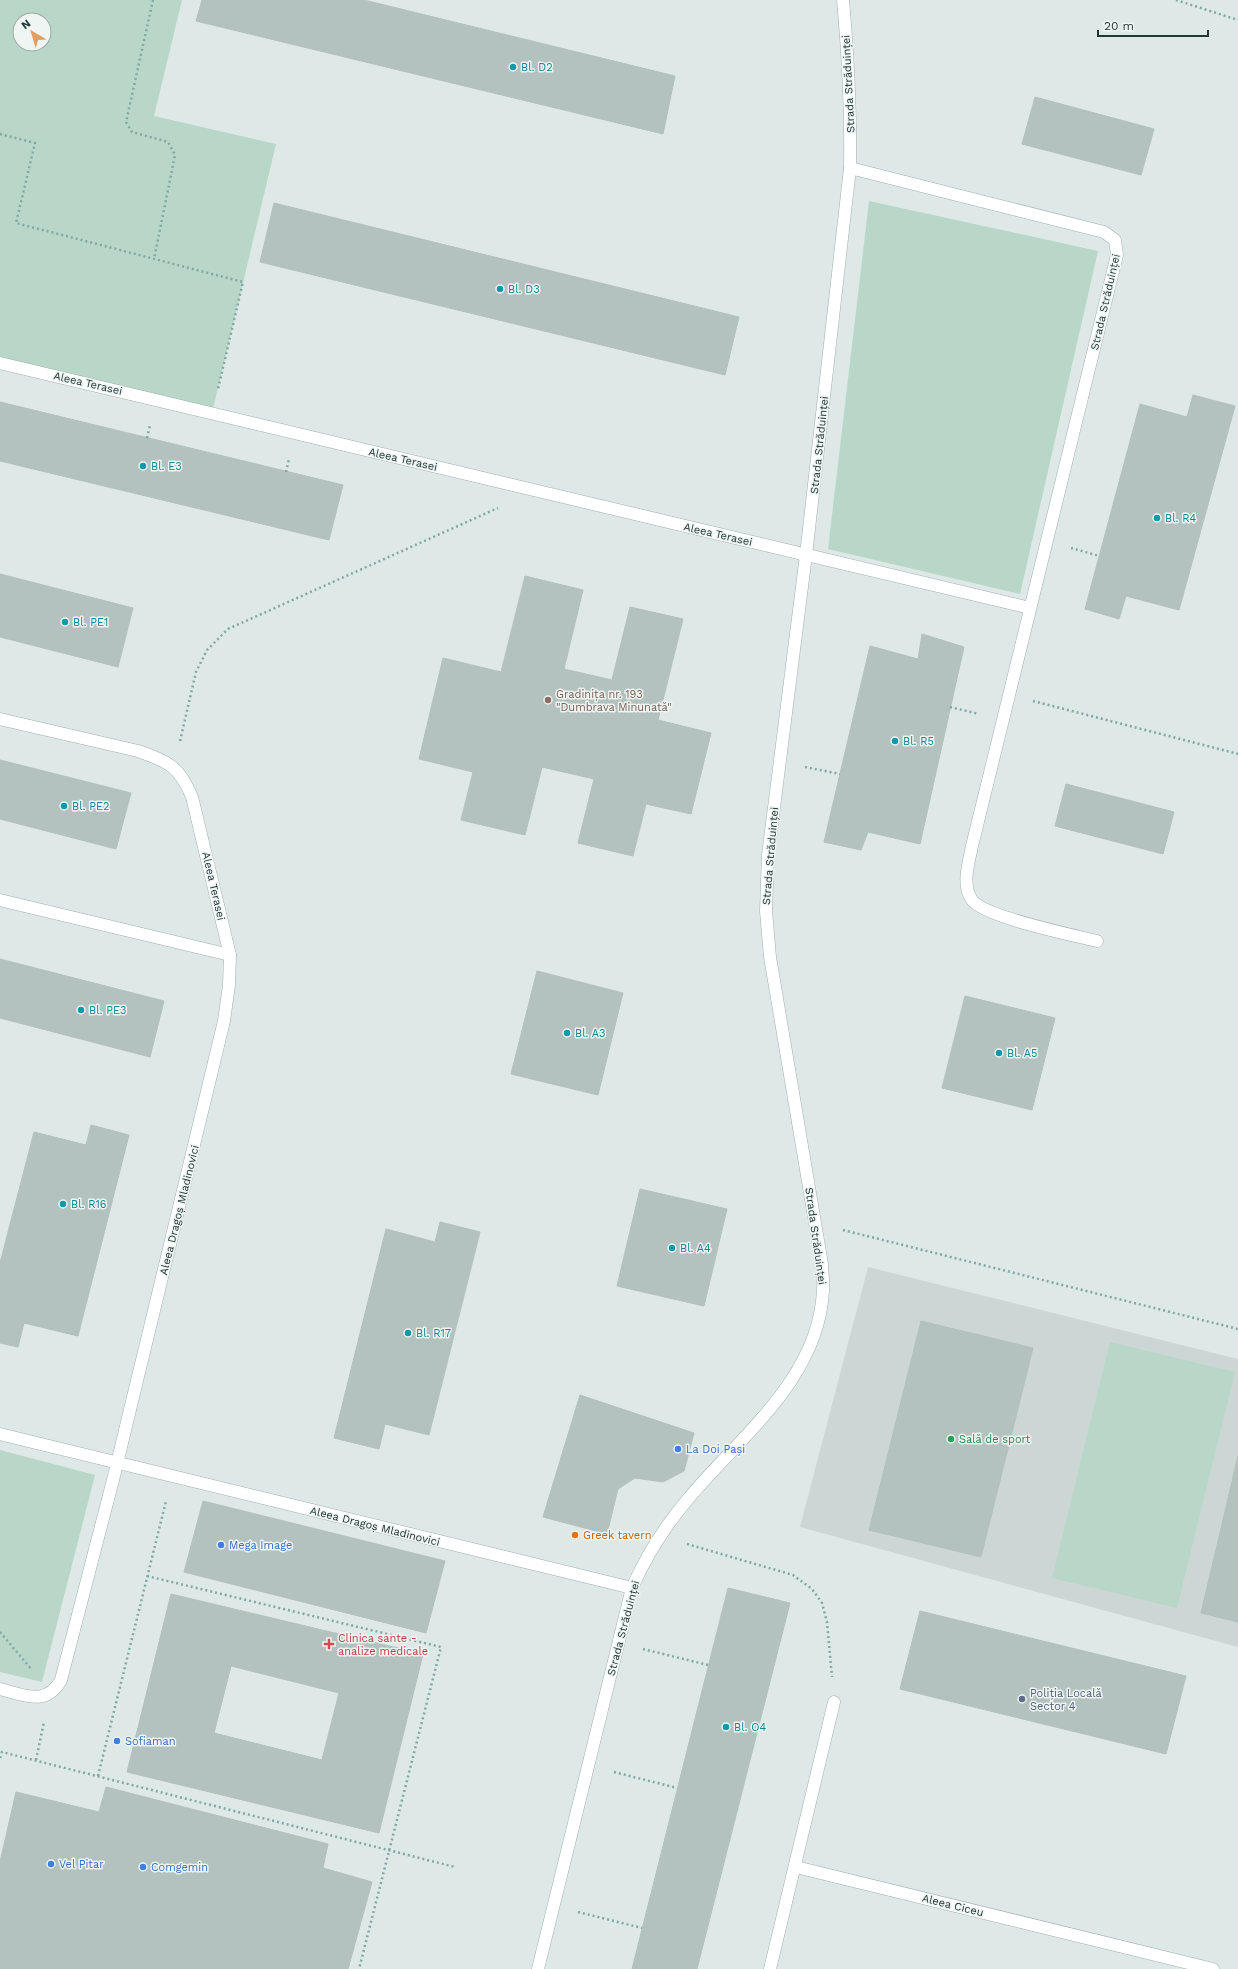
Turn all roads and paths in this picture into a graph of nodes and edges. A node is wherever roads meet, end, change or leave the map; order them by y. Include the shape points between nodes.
1 (153, 0) edge
2 (843, 0) edge
3 (1176, 0) edge
4 (1238, 20) edge
5 (0, 134) edge
6 (850, 168) junction
7 (154, 259) junction
8 (0, 363) edge
9 (212, 413) junction
10 (537, 491) junction
11 (806, 555) junction
12 (1030, 608) junction
13 (1009, 695) junction
14 (0, 720) edge
15 (1238, 754) edge
16 (780, 761) junction
17 (174, 767) junction
18 (840, 774) dead end
19 (0, 900) edge
20 (1097, 941) dead end
21 (230, 955) junction
22 (816, 1223) junction
23 (1238, 1329) edge
24 (0, 1434) edge
25 (118, 1463) junction
26 (172, 1476) junction
27 (660, 1536) junction
28 (147, 1576) junction
29 (632, 1588) junction
30 (0, 1632) edge
31 (618, 1642) junction
32 (708, 1665) dead end
33 (0, 1689) edge
34 (50, 1694) junction
35 (834, 1702) joint
36 (0, 1758) edge
37 (36, 1760) junction
38 (588, 1765) junction
39 (98, 1776) junction
40 (677, 1788) dead end
41 (390, 1850) junction
42 (455, 1867) dead end
43 (796, 1867) junction
44 (553, 1906) junction
45 (642, 1928) dead end
46 (359, 1969) edge
47 (538, 1969) edge
48 (770, 1969) edge
49 (1213, 1969) edge

1 - 7 path via 126,122 132,132 168,142 175,155
2 - 6 street, Strada Străduinței via 850,106
3 - 4 path
5 - 7 path via 35,143 16,223
6 - 11 street, Strada Străduinței
6 - 12 street, Strada Străduinței via 1104,232 1115,240 1118,255
7 - 9 path via 243,282
8 - 9 street, Aleea Terasei
9 - 10 street, Aleea Terasei
10 - 11 street, Aleea Terasei
10 - 17 path via 228,629 207,650 196,672
11 - 12 street
11 - 16 street, Strada Străduinței
12 - 13 street, Strada Străduinței
13 - 15 path
13 - 20 street, Strada Străduinței via 972,846 966,882 972,900 993,914
14 - 17 street, Aleea Terasei via 138,751 159,758
16 - 18 path
16 - 22 street, Strada Străduinței via 768,855 766,910 770,957
17 - 21 street, Aleea Terasei via 185,781 192,797
19 - 21 street
21 - 25 street, Aleea Dragoș Mladinovici via 224,1021
22 - 23 path
22 - 27 street, Strada Străduinței via 824,1290 820,1318 801,1366 788,1388 688,1499
24 - 25 street, Aleea Dragoș Mladinovici
25 - 26 street, Aleea Dragoș Mladinovici
25 - 34 street, Aleea Dragoș Mladinovici via 61,1680
26 - 28 path
26 - 29 street, Aleea Dragoș Mladinovici
27 - 29 street, Strada Străduinței via 642,1565
27 - 35 path via 793,1575 812,1589 822,1604 827,1622
28 - 39 path
28 - 41 path via 441,1647
29 - 31 street, Strada Străduinței
30 - 34 path
31 - 32 path
31 - 38 street, Strada Străduinței
33 - 34 street via 33,1698
34 - 37 path
35 - 43 street
36 - 37 path via 2,1752
37 - 39 path
38 - 40 path
38 - 44 street, Strada Străduinței
39 - 41 path
41 - 42 path
41 - 46 path
43 - 48 street
43 - 49 street, Aleea Ciceu
44 - 45 path
44 - 47 street, Strada Străduinței

